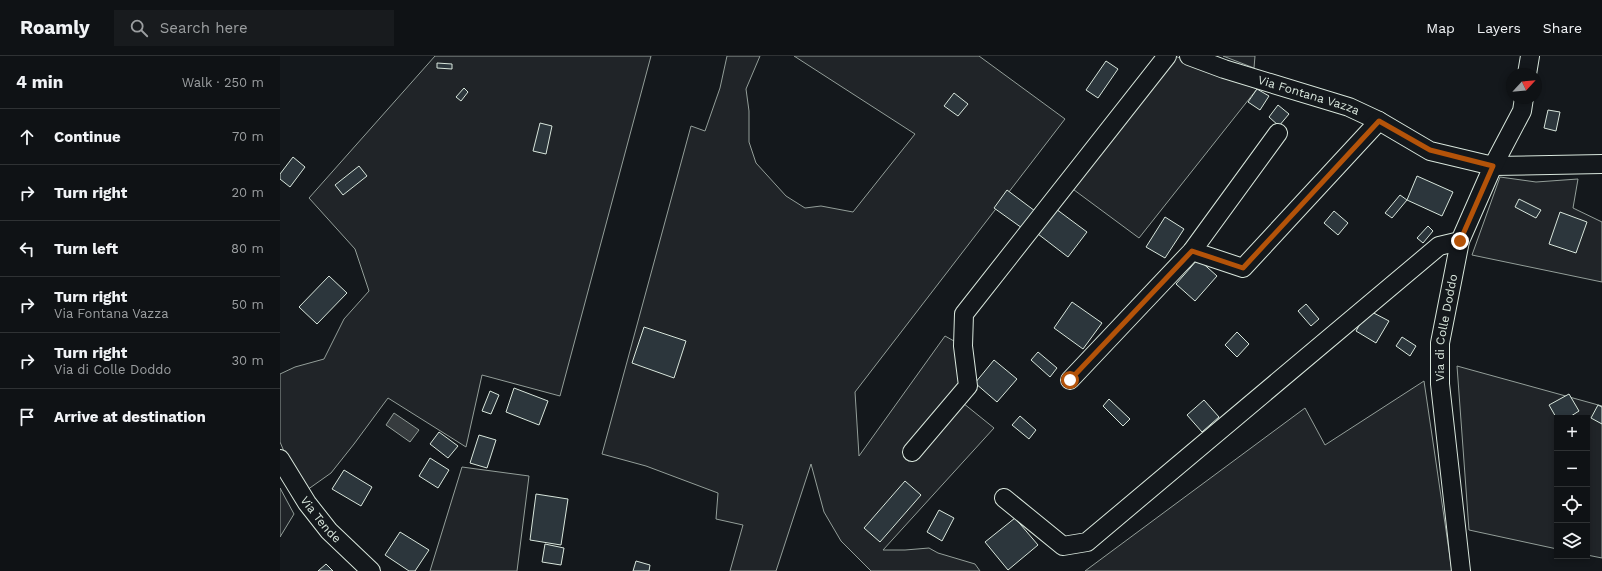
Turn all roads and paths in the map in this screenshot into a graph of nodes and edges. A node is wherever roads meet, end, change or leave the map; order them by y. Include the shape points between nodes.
1 (1167, 56) edge
2 (1189, 56) edge
3 (1530, 56) edge
4 (1528, 68) edge
5 (1523, 104) edge
6 (1379, 121) junction
7 (1278, 133) dead end
8 (1602, 164) edge
9 (1493, 166) junction
10 (1460, 241) junction
11 (1192, 251) junction
12 (1070, 380) dead end
13 (912, 452) dead end
14 (280, 459) edge
15 (1004, 498) dead end
16 (371, 571) edge
17 (1461, 571) edge

1 - 13 street via 964,314 963,346 968,386
2 - 6 street, Via Fontana Vazza via 1348,106
3 - 4 street
5 - 9 street, Via di Colle Doddo via 1522,111
6 - 9 street, Via Fontana Vazza via 1430,150
6 - 11 street via 1243,268
7 - 11 street
8 - 9 street, Via Fontana Vazza
9 - 10 street, Via di Colle Doddo
10 - 15 street via 1439,246 1087,542 1063,546
10 - 17 street, Via di Colle Doddo via 1440,344 1440,384
11 - 12 street
14 - 16 street, Via Tende via 307,503 329,531

